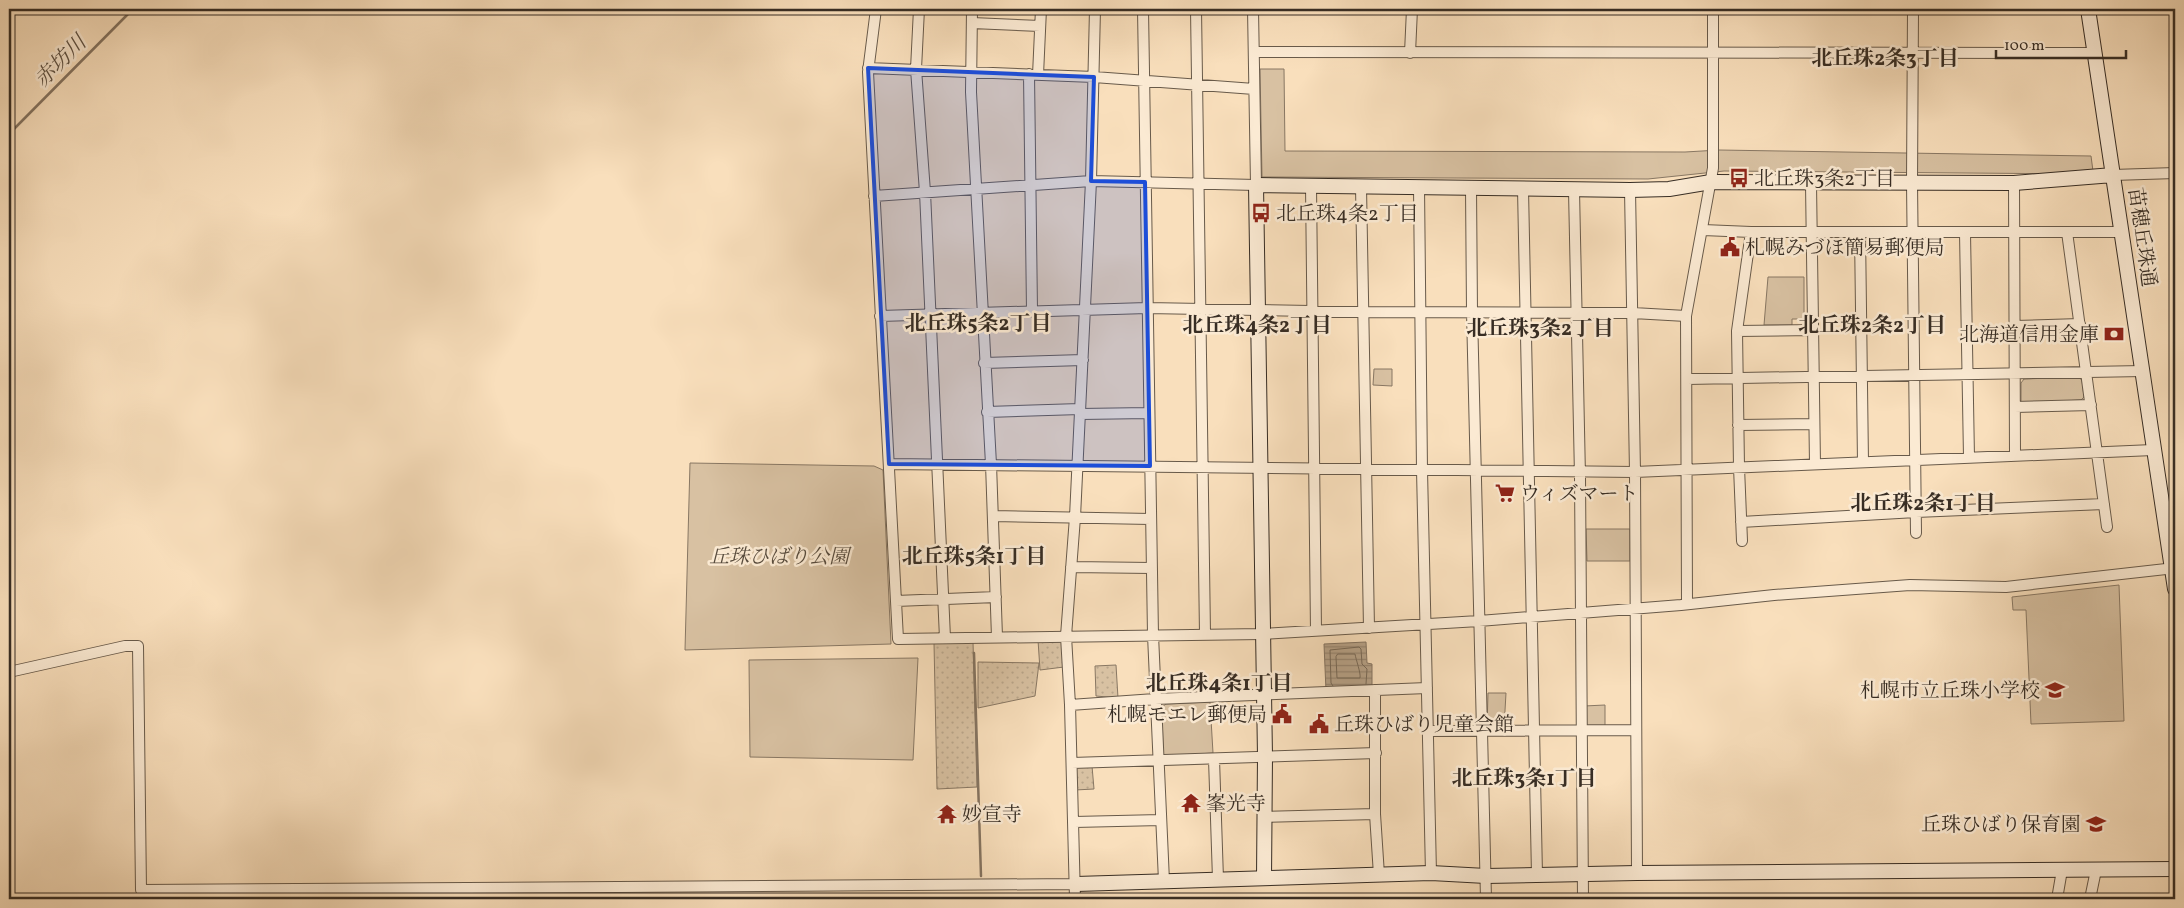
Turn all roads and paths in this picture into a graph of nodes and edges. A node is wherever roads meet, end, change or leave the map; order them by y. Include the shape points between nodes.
1 (876, 9) edge
2 (919, 9) edge
3 (972, 9) edge
4 (1041, 9) edge
5 (1095, 9) edge
6 (1143, 9) edge
7 (1196, 9) edge
8 (1253, 9) edge
9 (1412, 9) edge
10 (1713, 9) edge
11 (1913, 9) edge
12 (2088, 9) edge
13 (972, 23) junction
14 (1040, 26) junction
15 (1254, 52) junction
16 (1713, 52) junction
17 (1410, 53) junction
18 (2095, 53) junction
19 (1912, 54) junction
20 (868, 68) junction
21 (916, 69) junction
22 (971, 72) junction
23 (1033, 75) junction
24 (1094, 77) junction
25 (1144, 81) junction
26 (1197, 85) junction
27 (1254, 89) junction
28 (2175, 173) edge
29 (2113, 175) junction
30 (1091, 180) junction
31 (1145, 182) junction
32 (1711, 182) junction
33 (1198, 183) junction
34 (1912, 183) junction
35 (2014, 183) junction
36 (1812, 184) junction
37 (1031, 185) junction
38 (1256, 186) junction
39 (1311, 186) junction
40 (976, 187) junction
41 (1361, 187) junction
42 (1419, 187) junction
43 (1471, 188) junction
44 (1523, 189) junction
45 (1574, 190) junction
46 (1630, 190) junction
47 (925, 192) junction
48 (874, 196) junction
49 (1703, 230) junction
50 (1750, 232) junction
51 (2014, 232) junction
52 (2067, 232) junction
53 (2122, 232) junction
54 (1813, 233) junction
55 (1860, 233) junction
56 (1913, 233) junction
57 (1965, 233) junction
58 (1147, 308) junction
59 (1085, 309) junction
60 (1200, 310) junction
61 (1032, 311) junction
62 (1257, 311) junction
63 (1312, 311) junction
64 (1364, 312) junction
65 (1420, 312) junction
66 (1472, 312) junction
67 (983, 313) junction
68 (1576, 313) junction
69 (1633, 313) junction
70 (930, 314) junction
71 (1524, 314) junction
72 (880, 316) junction
73 (1686, 316) junction
74 (2080, 324) junction
75 (2015, 326) junction
76 (1813, 330) junction
77 (1737, 331) junction
78 (1083, 360) junction
79 (984, 363) junction
80 (2143, 371) junction
81 (2087, 372) junction
82 (1967, 373) junction
83 (2015, 374) junction
84 (1914, 376) junction
85 (1862, 377) junction
86 (1813, 378) junction
87 (1687, 379) junction
88 (1738, 379) junction
89 (2091, 405) junction
90 (2015, 407) junction
91 (1080, 411) junction
92 (988, 412) junction
93 (1149, 413) junction
94 (1814, 424) junction
95 (1738, 425) junction
96 (2153, 450) junction
97 (2098, 452) junction
98 (2015, 455) junction
99 (1969, 457) junction
100 (1914, 460) junction
101 (1863, 462) junction
102 (888, 464) junction
103 (937, 464) junction
104 (991, 464) junction
105 (1815, 464) junction
106 (1078, 465) junction
107 (1150, 466) junction
108 (1739, 467) junction
109 (1204, 468) junction
110 (1259, 468) junction
111 (1314, 469) junction
112 (1688, 469) junction
113 (1366, 470) junction
114 (1422, 470) junction
115 (1477, 471) junction
116 (1530, 471) junction
117 (1579, 472) junction
118 (1635, 472) junction
119 (2104, 504) junction
120 (1916, 512) junction
121 (993, 516) junction
122 (1075, 517) junction
123 (1151, 519) junction
124 (1741, 522) junction
125 (2107, 527) dead end
126 (1916, 533) dead end
127 (1742, 541) dead end
128 (1072, 567) junction
129 (1152, 568) junction
130 (2174, 568) edge
131 (2175, 589) edge
132 (996, 598) junction
133 (943, 600) junction
134 (896, 601) junction
135 (1687, 604) junction
136 (1636, 608) junction
137 (1581, 612) junction
138 (1531, 617) junction
139 (1479, 621) junction
140 (1426, 624) junction
141 (1369, 628) junction
142 (1316, 631) junction
143 (1205, 634) junction
144 (1262, 634) junction
145 (1153, 635) junction
146 (1066, 636) junction
147 (997, 637) junction
148 (945, 638) junction
149 (9, 672) edge
150 (1427, 688) junction
151 (1375, 690) junction
152 (1264, 694) junction
153 (1155, 699) junction
154 (1070, 705) junction
155 (1636, 730) junction
156 (1581, 731) junction
157 (1427, 732) junction
158 (1482, 732) junction
159 (1533, 732) junction
160 (1376, 753) junction
161 (1265, 756) junction
162 (1214, 759) junction
163 (1157, 761) junction
164 (1072, 763) junction
165 (1375, 814) junction
166 (1264, 817) junction
167 (1161, 820) junction
168 (1074, 822) junction
169 (2175, 869) edge
170 (2062, 870) junction
171 (2096, 870) junction
172 (1432, 873) junction
173 (1637, 873) junction
174 (1583, 874) junction
175 (1379, 875) junction
176 (1537, 875) junction
177 (1486, 876) junction
178 (1264, 878) junction
179 (1218, 879) junction
180 (1164, 881) junction
181 (1076, 884) junction
182 (1075, 899) edge
183 (1486, 899) edge
184 (1583, 899) edge
185 (2057, 899) edge
186 (2090, 899) edge

1 - 20 street
2 - 21 street
3 - 13 street
4 - 14 street
5 - 24 street
6 - 25 street
7 - 26 street
8 - 15 street
9 - 17 street
10 - 16 street
11 - 19 street
12 - 18 street, 苗穂丘珠通
13 - 14 street
13 - 22 street
14 - 23 street
15 - 17 street
15 - 27 street
16 - 17 street
16 - 19 street
16 - 32 street via 1714,150
18 - 19 street
18 - 29 street, 苗穂丘珠通
19 - 34 street
20 - 21 street
20 - 48 street
21 - 22 street
21 - 47 street
22 - 23 street
22 - 40 street
23 - 24 street
23 - 37 street
24 - 25 street
24 - 30 street
25 - 26 street
25 - 31 street
26 - 27 street
26 - 33 street
27 - 38 street
28 - 29 street
29 - 35 street
29 - 53 street, 苗穂丘珠通
30 - 31 street
30 - 37 street
30 - 59 street
31 - 33 street
31 - 58 street
32 - 36 street
32 - 46 street via 1670,189
32 - 49 street
33 - 38 street
33 - 60 street
34 - 35 street
34 - 36 street
34 - 56 street
35 - 51 street
36 - 54 street
37 - 40 street
37 - 61 street
38 - 39 street
38 - 62 street
39 - 41 street
39 - 63 street
40 - 47 street
40 - 67 street
41 - 42 street
41 - 64 street
42 - 43 street
42 - 65 street
43 - 44 street
43 - 66 street
44 - 45 street
44 - 71 street
45 - 46 street
45 - 68 street
46 - 69 street
47 - 48 street
47 - 70 street
48 - 72 street
49 - 50 street
49 - 73 street
50 - 54 street
50 - 77 street
51 - 52 street
51 - 57 street
51 - 75 street
52 - 53 street
52 - 74 street
53 - 80 street, 苗穂丘珠通
54 - 55 street
54 - 76 street
55 - 56 street
55 - 85 street
56 - 57 street
56 - 84 street
57 - 82 street
58 - 59 street
58 - 60 street
58 - 93 street
59 - 61 street
59 - 78 street
60 - 62 street
60 - 109 street
61 - 67 street
62 - 63 street
62 - 110 street
63 - 64 street
63 - 111 street
64 - 65 street
64 - 113 street
65 - 66 street
65 - 114 street
66 - 71 street
66 - 115 street
67 - 70 street
67 - 79 street
68 - 69 street
68 - 71 street
68 - 117 street
69 - 73 street
69 - 118 street
70 - 72 street
70 - 103 street
71 - 116 street
72 - 102 street
73 - 87 street
74 - 75 street
74 - 81 street
75 - 83 street
76 - 77 street
76 - 86 street
77 - 88 street
78 - 79 street
78 - 91 street
79 - 92 street
80 - 81 street
80 - 96 street, 苗穂丘珠通
81 - 83 street
81 - 89 street
82 - 83 street
82 - 84 street
82 - 99 street
83 - 90 street
84 - 85 street
84 - 100 street
85 - 86 street
85 - 101 street
86 - 88 street
86 - 94 street
87 - 88 street
87 - 112 street
88 - 95 street
89 - 90 street
89 - 97 street
90 - 98 street
91 - 92 street
91 - 93 street
91 - 106 street
92 - 104 street
93 - 107 street
94 - 95 street
94 - 105 street
95 - 108 street
96 - 97 street
96 - 130 street, 苗穂丘珠通
97 - 98 street
97 - 119 street
98 - 99 street
99 - 100 street
100 - 101 street
100 - 120 street
101 - 105 street
102 - 103 street
102 - 134 street
103 - 104 street
103 - 133 street
104 - 106 street
104 - 121 street
105 - 108 street
106 - 107 street
106 - 122 street
107 - 109 street
107 - 123 street
108 - 112 street
108 - 124 street
109 - 110 street
109 - 143 street
110 - 111 street
110 - 144 street
111 - 113 street
111 - 142 street
112 - 118 street
112 - 135 street
113 - 114 street
113 - 141 street
114 - 115 street
114 - 140 street
115 - 116 street
115 - 139 street
116 - 117 street
116 - 138 street
117 - 118 street
117 - 137 street
118 - 136 street
119 - 120 street
119 - 125 street
120 - 124 street
120 - 126 street
121 - 122 street
121 - 132 street
122 - 123 street
122 - 128 street
123 - 129 street
124 - 127 street
128 - 129 street
128 - 146 street
129 - 145 street
130 - 131 street, 苗穂丘珠通
130 - 135 street via 2006,587 1910,585
132 - 133 street
132 - 147 street
133 - 134 street
133 - 148 street
134 - 148 street via 898,639
135 - 136 street
136 - 137 street
136 - 155 street
137 - 138 street
137 - 156 street
138 - 139 street
138 - 159 street
139 - 140 street
139 - 158 street
140 - 141 street
140 - 150 street
141 - 142 street
142 - 144 street
143 - 144 street
143 - 145 street
144 - 152 street
145 - 146 street
145 - 153 street
146 - 147 street
146 - 154 street
147 - 148 street
149 - 181 street via 124,646 138,646 141,890
150 - 151 street
150 - 157 street
151 - 152 street
151 - 160 street
152 - 153 street
152 - 161 street
153 - 154 street
153 - 163 street
154 - 164 street
155 - 156 street
155 - 173 street
156 - 159 street
156 - 174 street
157 - 158 street
157 - 172 street
158 - 159 street
158 - 177 street
159 - 176 street
160 - 161 street
160 - 165 street
161 - 162 street
161 - 166 street
162 - 163 street
162 - 179 street
163 - 164 street
163 - 167 street
164 - 168 street
165 - 166 street
165 - 175 street
166 - 178 street
167 - 168 street
167 - 180 street
168 - 181 street
169 - 171 street
170 - 171 street
170 - 173 street
170 - 185 street
171 - 186 street
172 - 175 street
172 - 177 street
173 - 174 street
174 - 176 street
174 - 184 street
175 - 178 street
176 - 177 street
177 - 183 street
178 - 179 street
179 - 180 street
180 - 181 street
181 - 182 street

